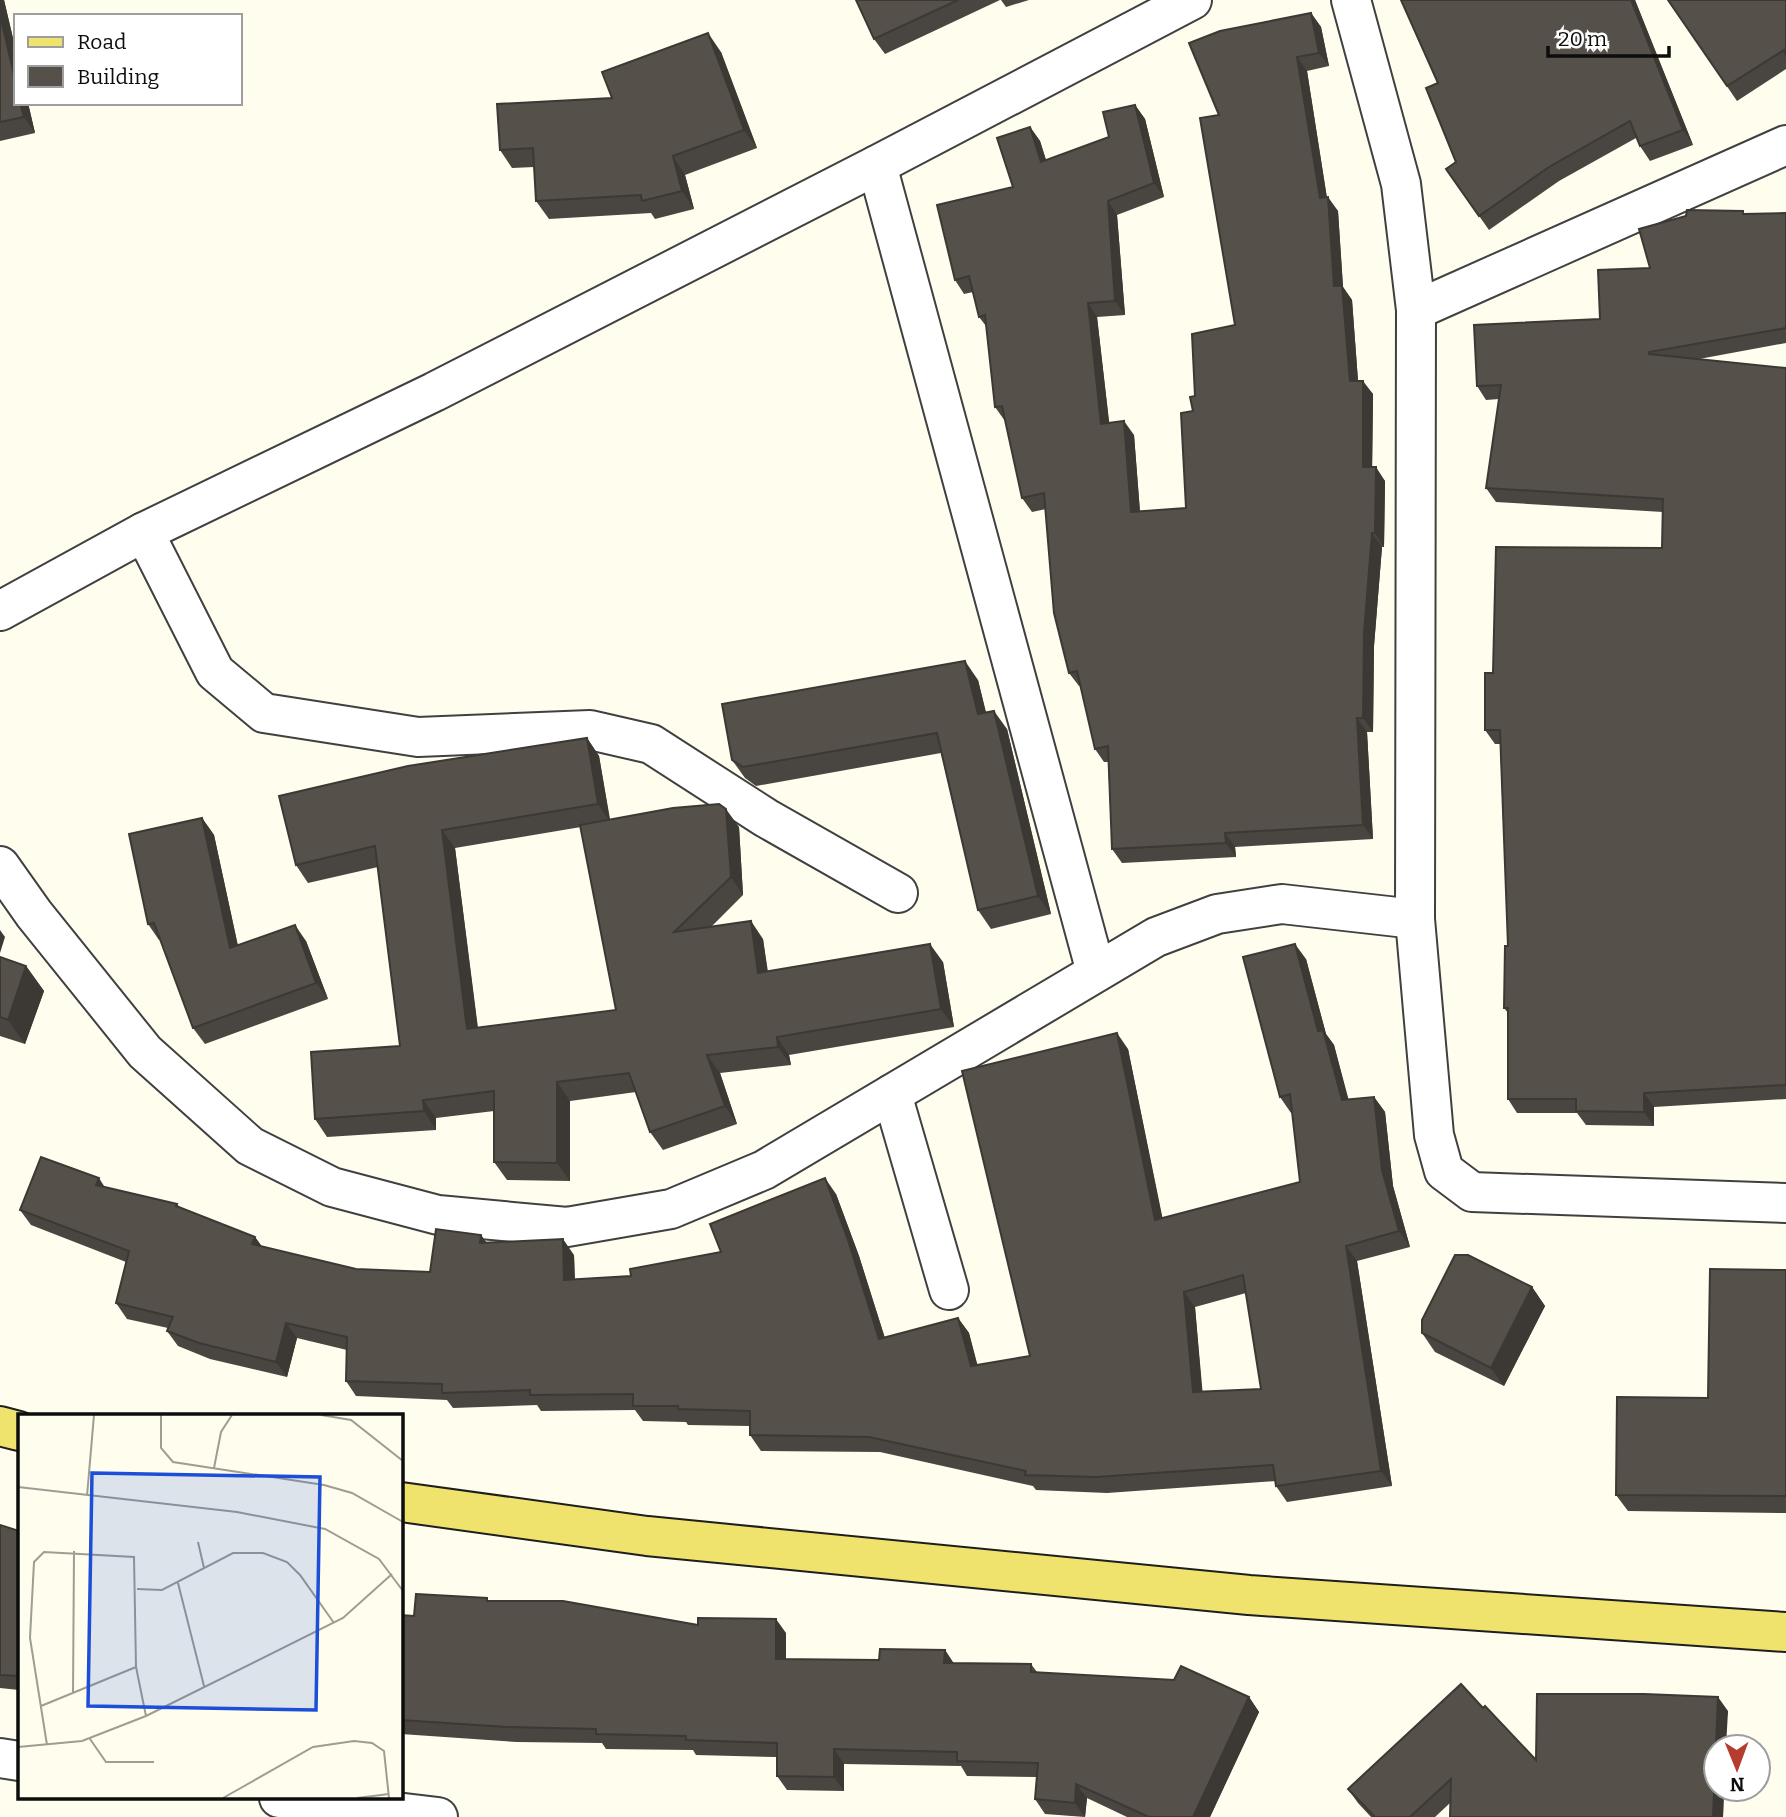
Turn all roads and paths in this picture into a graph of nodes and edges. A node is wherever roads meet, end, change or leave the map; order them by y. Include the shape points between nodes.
1 (1192, 0) edge
2 (1351, 0) edge
3 (1786, 145) edge
4 (877, 166) junction
5 (1416, 310) junction
6 (144, 532) junction
7 (0, 611) edge
8 (0, 866) edge
9 (898, 892) dead end
10 (1415, 919) junction
11 (1096, 972) junction
12 (892, 1094) junction
13 (1786, 1203) edge
14 (949, 1290) dead end
15 (0, 1426) edge
16 (18, 1431) edge
17 (402, 1502) edge
18 (1786, 1632) edge
19 (0, 1758) edge
20 (18, 1761) edge
21 (296, 1800) edge
22 (438, 1817) edge

1 - 4 street
2 - 5 street via 1401,184
3 - 5 street
4 - 6 street via 434,392
4 - 11 street
5 - 10 street
6 - 7 street
6 - 9 street via 215,672 264,713 418,737 590,730 651,744 766,818
8 - 12 street via 145,1052 250,1146 332,1187 438,1215 567,1227 671,1209 764,1170
10 - 11 street via 1282,904 1217,914 1156,937
10 - 13 street via 1434,1135 1444,1171 1472,1192
11 - 12 street
12 - 14 street
15 - 16 main road
17 - 18 main road via 647,1536 1236,1594
19 - 20 street
21 - 22 street

